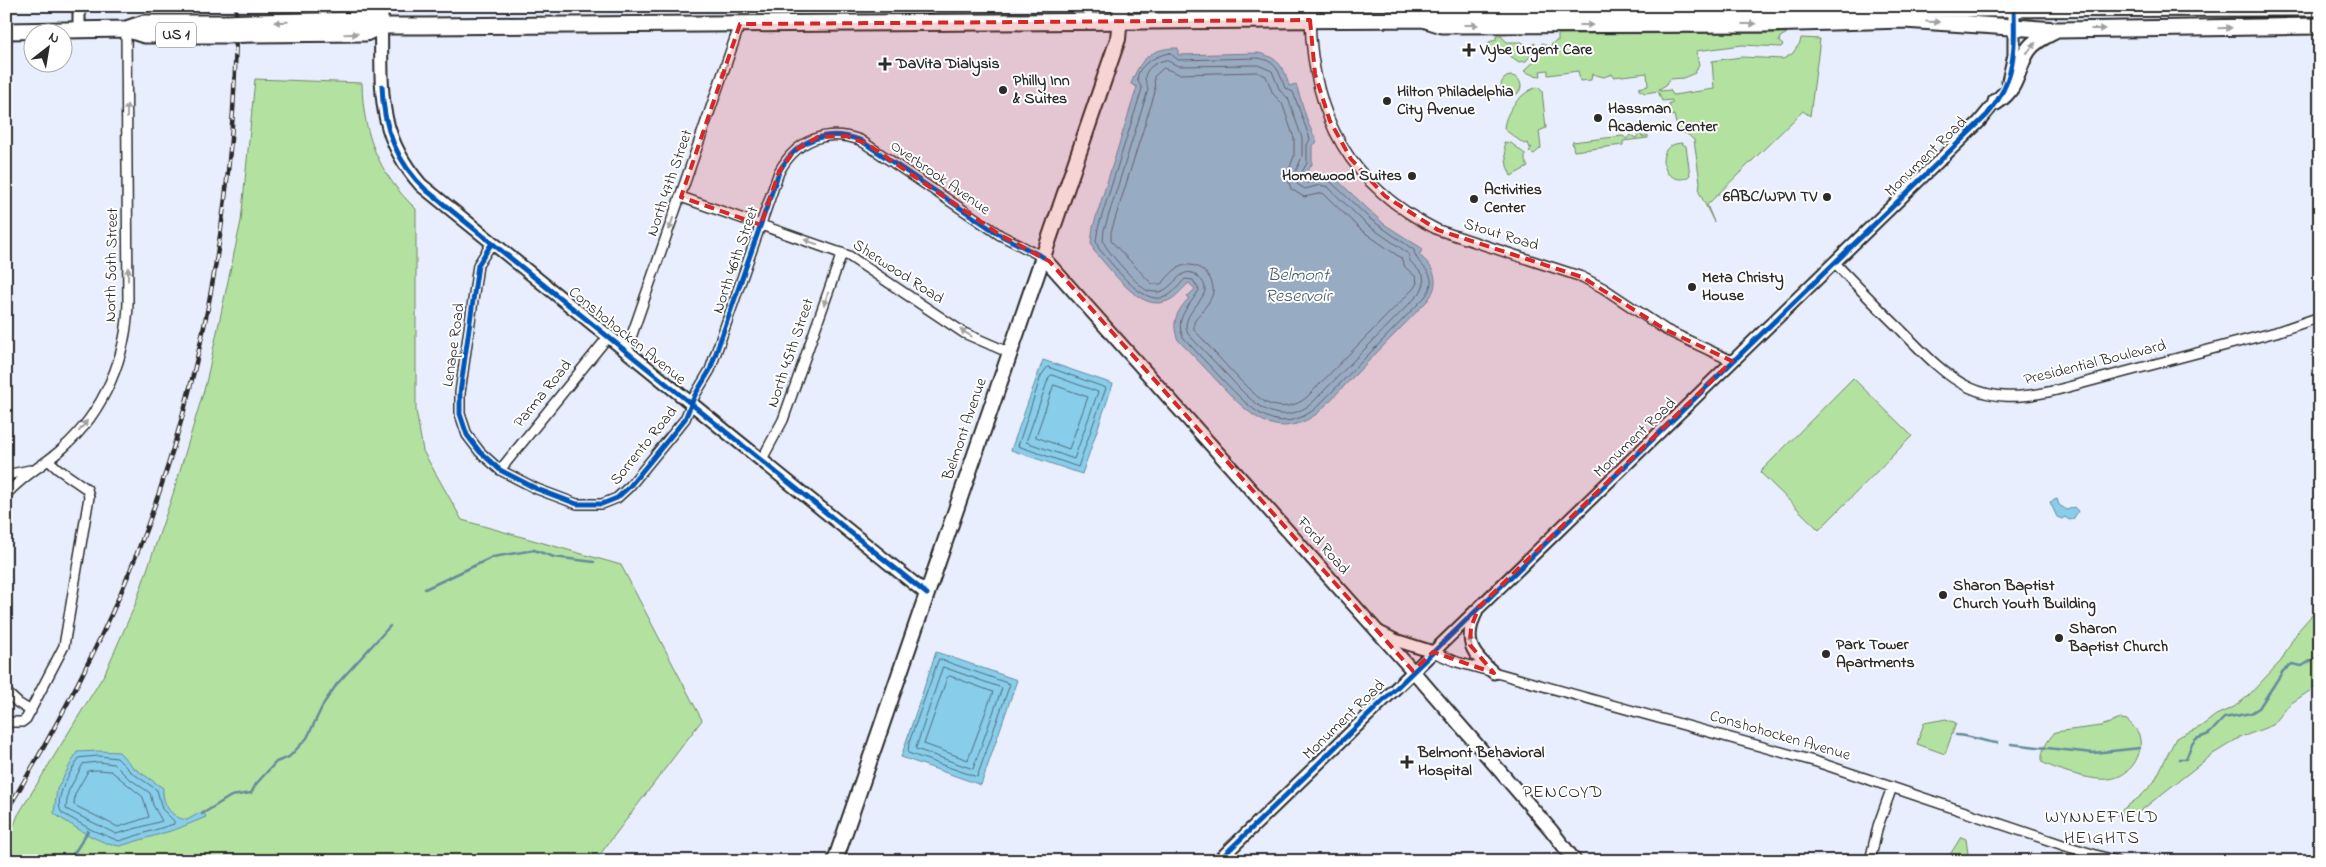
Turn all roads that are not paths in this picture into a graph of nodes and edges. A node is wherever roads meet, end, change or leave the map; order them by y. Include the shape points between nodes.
1 (79, 6) edge
2 (380, 6) edge
3 (2014, 7) edge
4 (1755, 8) edge
5 (2320, 8) edge
6 (1548, 10) junction
7 (1424, 12) edge
8 (1121, 14) edge
9 (1310, 20) junction
10 (740, 24) junction
11 (1538, 25) junction
12 (381, 26) junction
13 (2320, 26) edge
14 (2014, 27) junction
15 (126, 29) junction
16 (80, 30) junction
17 (2057, 30) junction
18 (6, 31) edge
19 (1996, 102) junction
20 (818, 137) joint
21 (681, 197) junction
22 (761, 225) junction
23 (492, 243) junction
24 (842, 253) junction
25 (1043, 257) junction
26 (1834, 262) junction
27 (2320, 317) edge
28 (608, 337) junction
29 (626, 352) junction
30 (1010, 353) junction
31 (1732, 361) junction
32 (692, 404) junction
33 (48, 460) junction
34 (761, 461) junction
35 (35, 468) junction
36 (500, 470) junction
37 (6, 475) edge
38 (6, 495) edge
39 (927, 594) junction
40 (1479, 607) junction
41 (1376, 630) junction
42 (1433, 652) junction
43 (1413, 671) junction
44 (1494, 673) junction
45 (6, 692) edge
46 (31, 711) junction
47 (6, 722) edge
48 (1892, 786) junction
49 (835, 861) edge
50 (1218, 861) edge
51 (1575, 861) edge
52 (1870, 861) edge
53 (2116, 861) edge

1 - 16 street
2 - 12 main road
3 - 4 highway, US 1
3 - 5 highway, US 1
3 - 14 street, Monument Road
4 - 6 highway, US 1
6 - 7 highway, US 1
6 - 11 highway
7 - 9 highway, US 1
7 -> 11 highway, US 1 via 1442,25
8 - 9 highway, US 1
8 - 10 highway, US 1
8 - 25 main road, Belmont Avenue via 1118,39
9 - 31 street, Stout Road via 1315,74 1330,121 1355,164 1389,200 1450,235 1582,277 1666,330
10 - 12 highway, US 1
10 -> 21 street, North 47th Street
11 -> 14 highway, US 1 via 1904,20
12 - 15 highway, US 1, bridge via 366,20 226,29 144,23
12 - 23 main road, Conshohocken Avenue via 384,114 397,152 421,185
17 -> 13 highway, US 1
14 - 17 highway, US 1
14 - 19 street, Monument Road via 2012,67
15 - 16 highway, US 1
33 -> 15 street, North 50th Street via 76,434 97,406 115,369 125,335 128,302
16 - 18 highway, US 1
19 -> 17 highway via 2013,86 2028,50 2036,41
19 - 26 street, Monument Road
20 - 22 street, North 46th Street via 799,146 783,164
20 - 25 street, Overbrook Avenue via 838,135 860,140 1000,235
21 - 22 street, Sherwood Road
21 -> 29 street, North 47th Street
24 -> 22 street, Sherwood Road
22 - 32 street, North 46th Street via 714,363
23 - 28 main road, Conshohocken Avenue
23 - 36 street, Lenape Road via 478,265 460,407 464,429 471,442
30 -> 24 street, Sherwood Road via 964,333 864,264
24 -> 34 street, North 45th Street via 783,420
25 - 30 main road, Belmont Avenue
25 - 41 main road, Ford Road
26 - 27 street, Presidential Boulevard via 1945,374 1969,388 1993,396 2041,394 2276,332
26 - 31 street, Monument Road
28 - 29 main road, Conshohocken Avenue
28 - 36 street, Parma Road
29 - 32 main road, Conshohocken Avenue
30 - 39 main road, Belmont Avenue
31 - 40 street, Monument Road
32 - 34 main road, Conshohocken Avenue
32 - 36 street, Sorrento Road via 685,419 630,486 610,502 594,506 577,504
33 - 35 street, North 50th Street
33 - 46 street via 87,489 89,494 64,646
34 - 39 main road, Conshohocken Avenue
35 - 37 street, North 50th Street
35 - 38 street, North 50th Street
39 - 49 main road, Belmont Avenue
40 - 42 street, Monument Road
44 -> 40 street via 1470,645 1471,627
41 - 42 street
41 - 43 main road, Ford Road
42 - 43 street, Monument Road
42 - 44 street, Conshohocken Avenue
43 - 50 street, Monument Road
43 - 51 main road, Ford Road
44 - 48 street, Conshohocken Avenue via 1817,762
45 - 46 street
46 - 47 street via 22,722
48 - 52 street
48 - 53 street, Conshohocken Avenue

